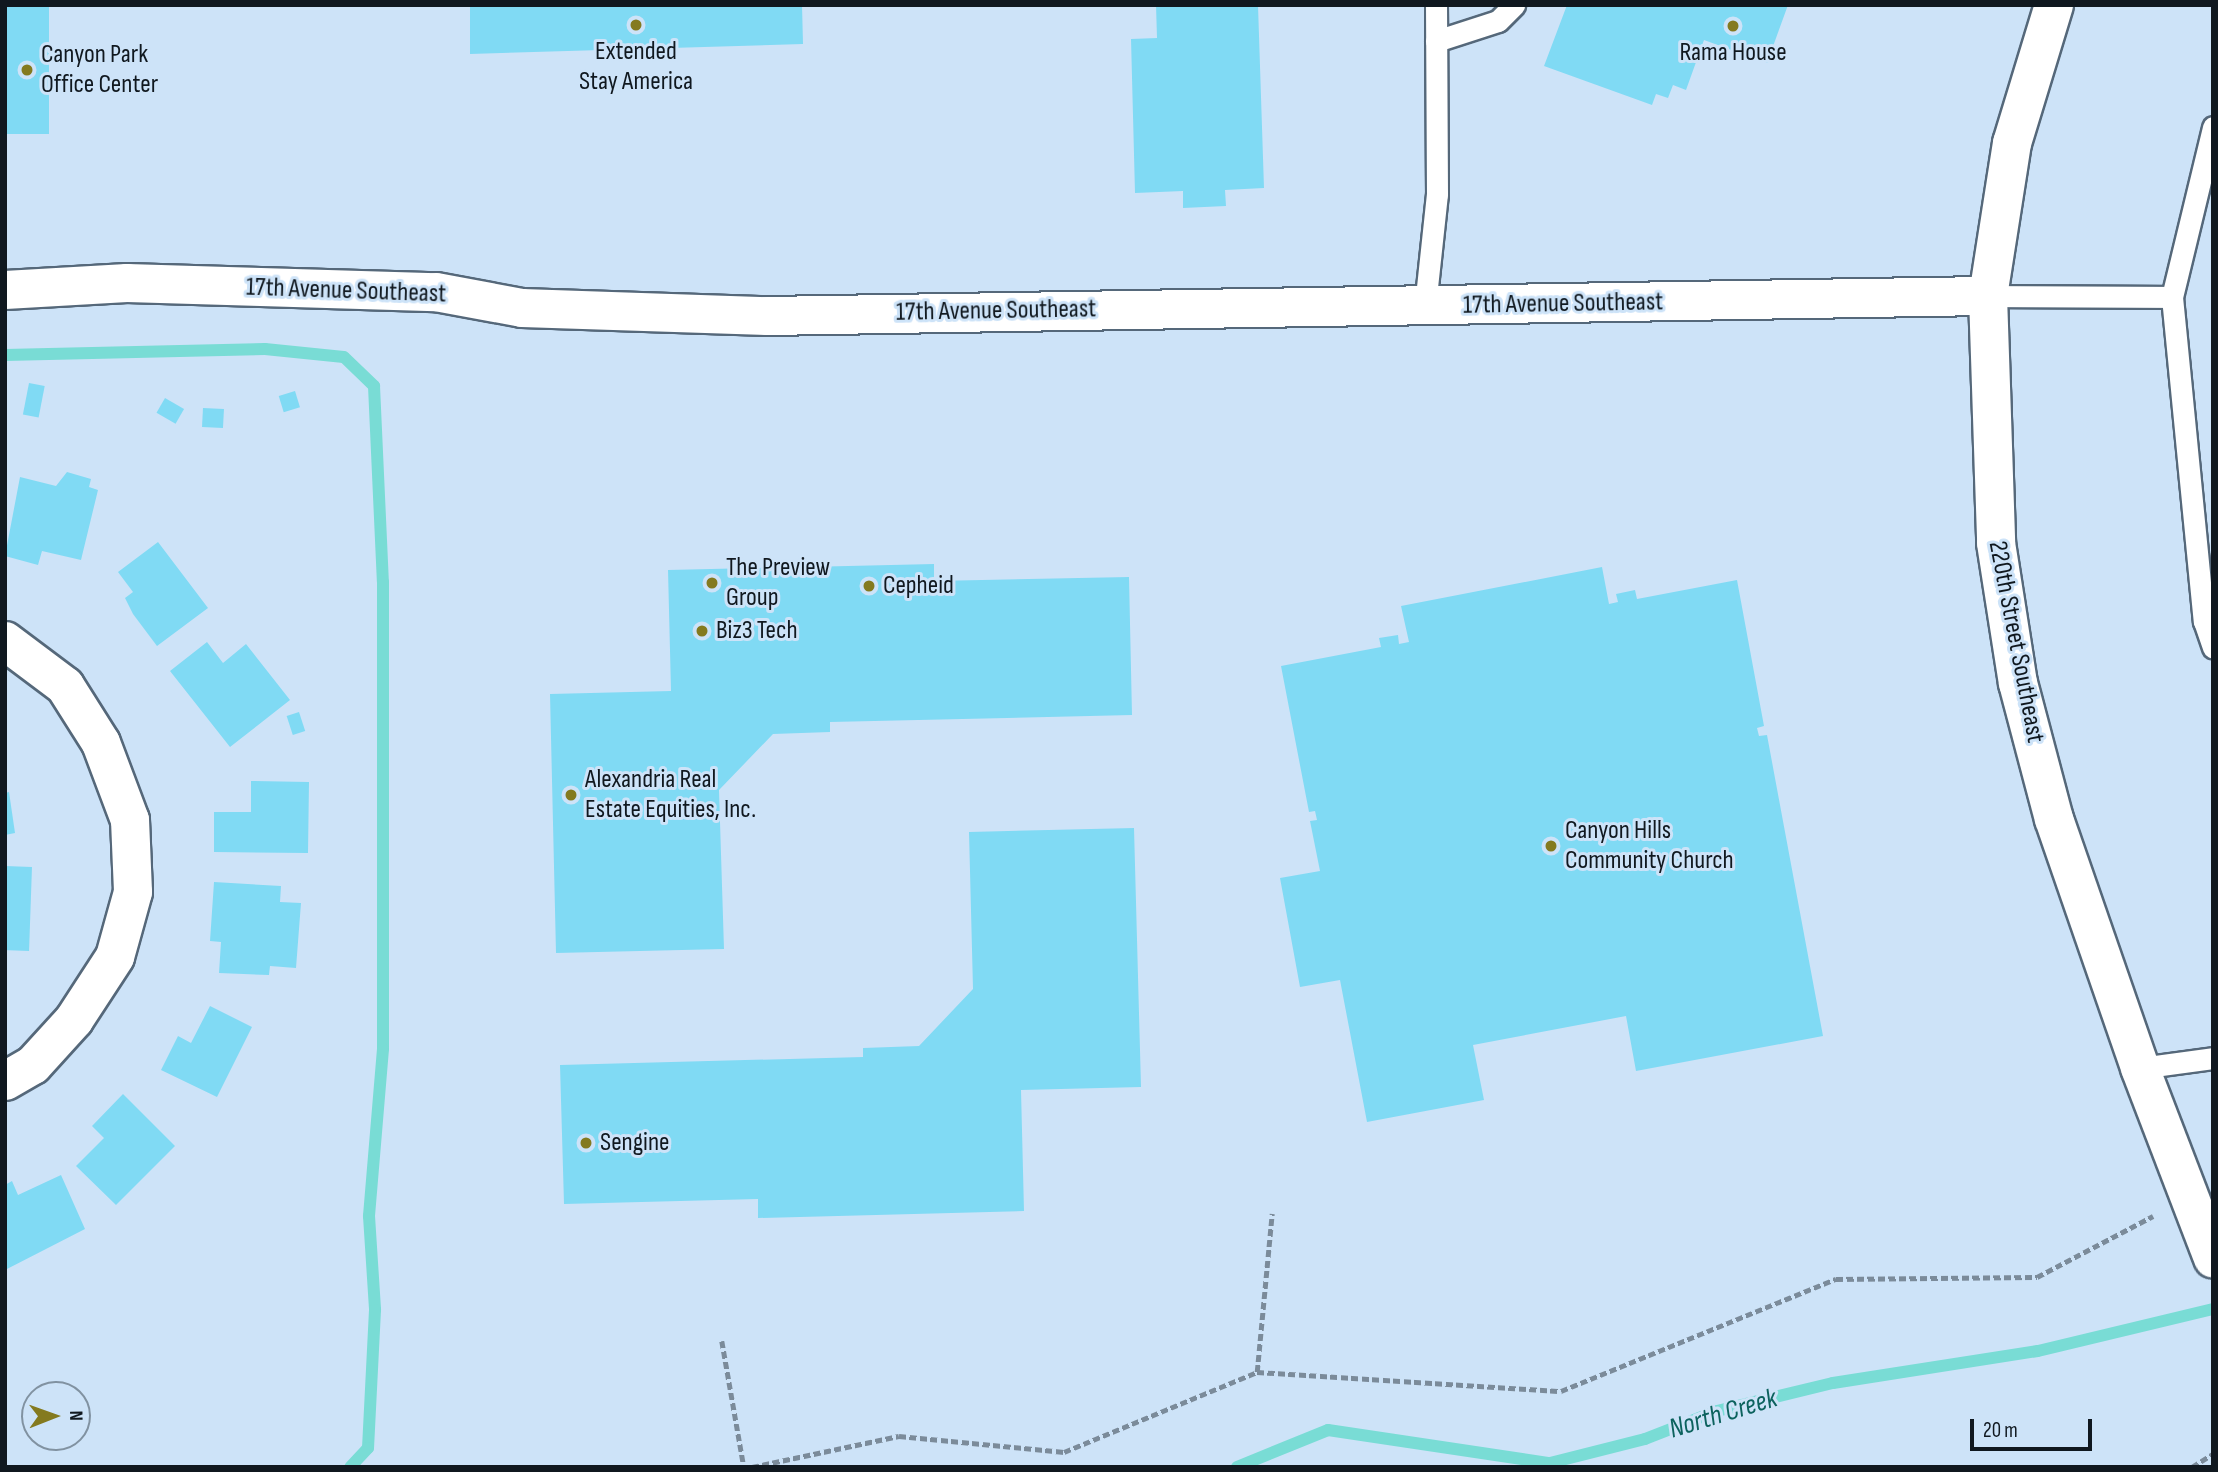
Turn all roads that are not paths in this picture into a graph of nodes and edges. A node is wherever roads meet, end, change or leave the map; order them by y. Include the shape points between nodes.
1 (1436, 5) edge
2 (1514, 5) edge
3 (2054, 5) edge
4 (1436, 41) junction
5 (2213, 127) edge
6 (5, 290) edge
7 (1988, 296) junction
8 (2172, 297) junction
9 (1425, 306) junction
10 (5, 641) edge
11 (2213, 647) edge
12 (2213, 1058) edge
13 (2140, 1068) junction
14 (5, 1081) edge
15 (2213, 1258) edge

1 - 4 lane
2 - 4 lane via 1498,20
3 - 7 street, 220th Street Southeast via 2012,143
4 - 9 lane via 1437,194
5 - 8 lane
6 - 9 street, 17th Avenue Southeast via 127,283 436,292 522,308 767,316
7 - 8 lane
7 - 9 street, 17th Avenue Southeast
7 - 13 street, 220th Street Southeast via 1996,543 2018,683 2054,819
8 - 11 lane via 2204,621
10 - 14 street via 65,686 102,743 130,820 133,892 115,957 74,1020 33,1065
12 - 13 lane
13 - 15 street, 220th Street Southeast

